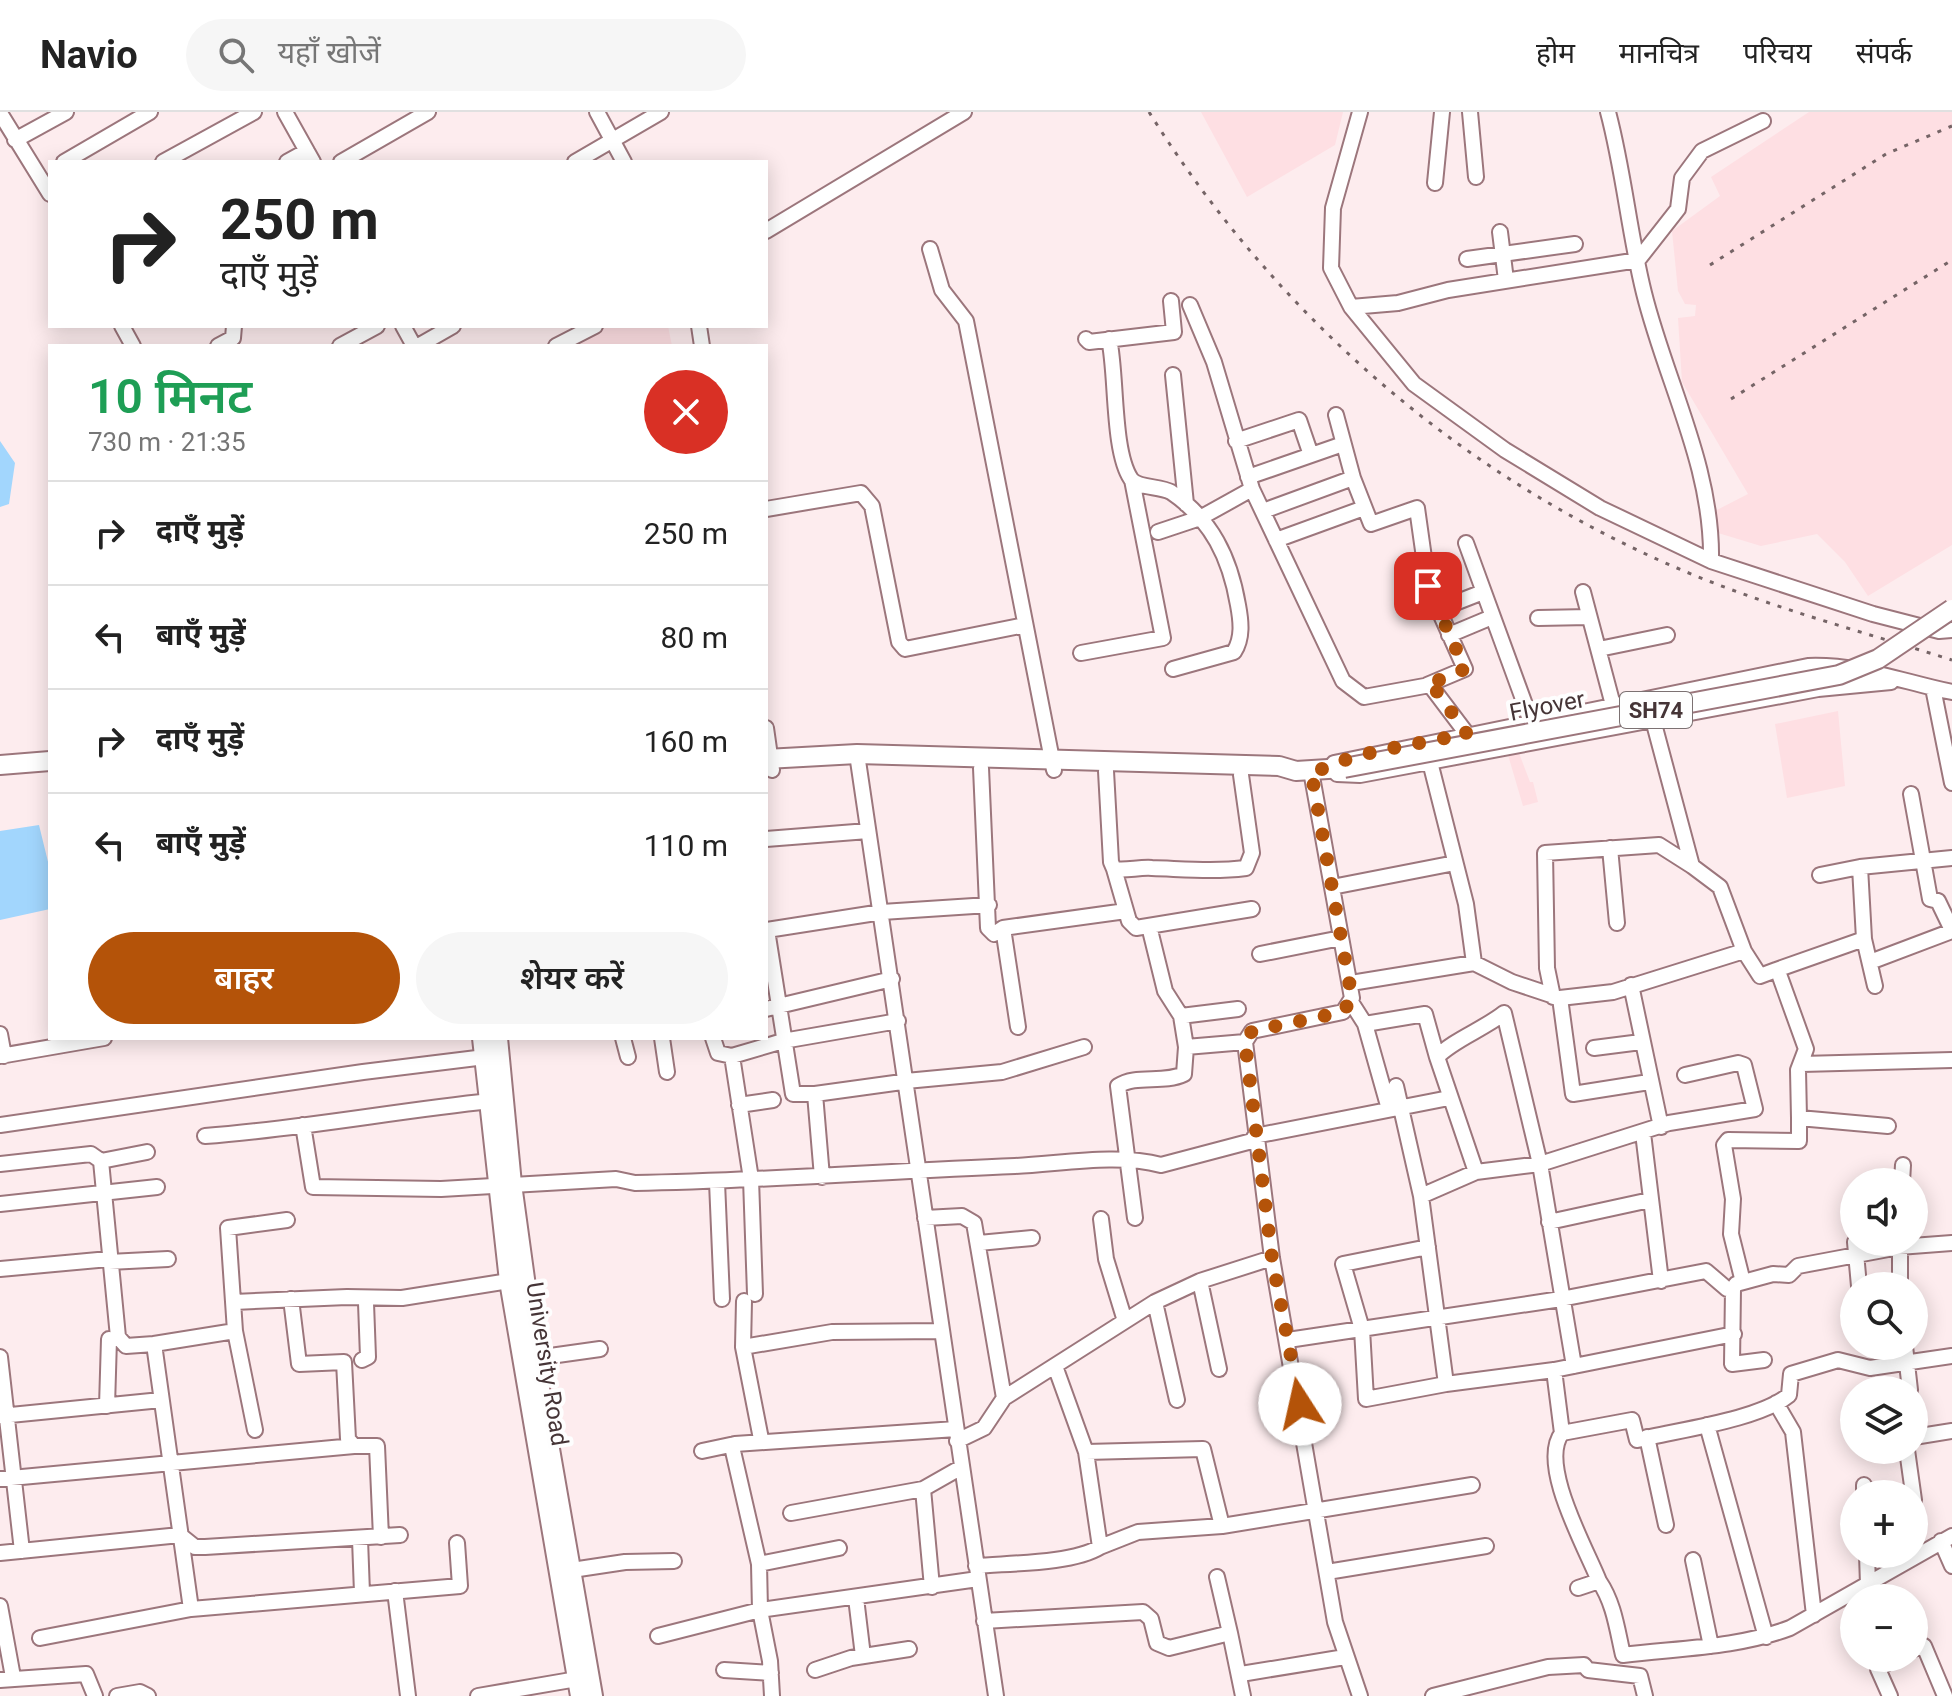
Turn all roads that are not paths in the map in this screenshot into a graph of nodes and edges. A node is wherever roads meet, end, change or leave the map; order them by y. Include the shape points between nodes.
1 (66, 112) edge
2 (150, 112) edge
3 (285, 112) edge
4 (428, 112) edge
5 (597, 112) edge
6 (661, 112) edge
7 (964, 112) edge
8 (1360, 112) edge
9 (1442, 112) edge
10 (1470, 112) edge
11 (1608, 112) edge
12 (0, 113) edge
13 (246, 114) edge
14 (1763, 121) dead end
15 (613, 139) junction
16 (15, 140) junction
17 (310, 156) edge
18 (67, 160) edge
19 (166, 160) edge
20 (344, 160) edge
21 (578, 160) edge
22 (623, 160) edge
23 (44, 174) edge
24 (1476, 177) dead end
25 (1435, 183) dead end
26 (768, 230) edge
27 (1500, 232) dead end
28 (1575, 244) dead end
29 (930, 249) dead end
30 (1502, 254) junction
31 (1467, 259) dead end
32 (1638, 260) junction
33 (1506, 280) junction
34 (1171, 301) dead end
35 (1190, 305) dead end
36 (1351, 307) junction
37 (234, 328) edge
38 (373, 328) edge
39 (449, 328) edge
40 (591, 328) edge
41 (1086, 339) dead end
42 (1109, 339) junction
43 (222, 344) edge
44 (344, 344) edge
45 (420, 344) edge
46 (560, 344) edge
47 (1173, 375) dead end
48 (1336, 415) dead end
49 (1236, 441) junction
50 (1343, 444) junction
51 (1311, 455) junction
52 (1353, 478) junction
53 (1132, 480) junction
54 (1250, 483) junction
55 (1186, 504) junction
56 (1364, 508) junction
57 (768, 509) edge
58 (1263, 511) junction
59 (1200, 518) junction
60 (1158, 532) dead end
61 (1276, 540) junction
62 (1466, 543) dead end
63 (1711, 561) junction
64 (1483, 592) junction
65 (1583, 592) dead end
66 (1952, 609) edge
67 (1437, 610) junction
68 (1492, 617) junction
69 (1589, 617) junction
70 (1538, 618) dead end
71 (1025, 625) junction
72 (1952, 630) edge
73 (1449, 635) junction
74 (1667, 635) dead end
75 (1599, 649) junction
76 (1081, 653) dead end
77 (1173, 669) dead end
78 (1899, 682) junction
79 (1427, 685) junction
80 (1933, 688) junction
81 (1952, 692) edge
82 (1613, 705) junction
83 (1653, 720) junction
84 (1531, 721) junction
85 (1467, 734) junction
86 (857, 759) junction
87 (48, 761) edge
88 (1430, 762) junction
89 (769, 764) edge
90 (0, 765) edge
91 (1054, 766) junction
92 (981, 768) junction
93 (48, 771) edge
94 (1106, 771) junction
95 (1310, 771) junction
96 (1241, 775) junction
97 (0, 776) edge
98 (1952, 783) edge
99 (1911, 794) dead end
100 (868, 831) junction
101 (768, 839) edge
102 (1610, 848) junction
103 (1952, 858) edge
104 (1923, 862) junction
105 (1455, 863) junction
106 (1692, 866) junction
107 (1860, 867) junction
108 (1114, 869) junction
109 (1820, 875) dead end
110 (1332, 887) junction
111 (989, 905) junction
112 (1252, 909) dead end
113 (1126, 911) junction
114 (882, 912) junction
115 (1617, 923) dead end
116 (1149, 926) junction
117 (1003, 928) junction
118 (768, 930) edge
119 (1952, 930) edge
120 (1341, 938) junction
121 (1864, 939) junction
122 (768, 946) edge
123 (1744, 951) junction
124 (1260, 954) dead end
125 (1870, 962) junction
126 (1474, 963) junction
127 (1776, 970) junction
128 (892, 979) junction
129 (1351, 983) junction
130 (1631, 985) junction
131 (1875, 986) dead end
132 (1557, 998) junction
133 (1351, 1002) junction
134 (772, 1008) edge
135 (1238, 1009) dead end
136 (1181, 1016) junction
137 (898, 1021) junction
138 (1365, 1024) junction
139 (1018, 1027) dead end
140 (0, 1034) edge
141 (93, 1040) edge
142 (482, 1040) edge
143 (498, 1040) edge
144 (624, 1040) edge
145 (662, 1040) edge
146 (714, 1040) edge
147 (783, 1041) junction
148 (1245, 1042) junction
149 (1641, 1042) junction
150 (1084, 1047) dead end
151 (1186, 1047) junction
152 (1594, 1048) dead end
153 (2, 1056) edge
154 (732, 1056) junction
155 (485, 1057) junction
156 (628, 1057) dead end
157 (1437, 1057) junction
158 (1952, 1060) edge
159 (1802, 1064) junction
160 (667, 1072) dead end
161 (1685, 1075) dead end
162 (904, 1081) junction
163 (1649, 1082) junction
164 (1396, 1086) dead end
165 (815, 1094) junction
166 (1449, 1098) junction
167 (773, 1100) dead end
168 (490, 1101) junction
169 (739, 1105) junction
170 (1395, 1107) junction
171 (1799, 1118) junction
172 (0, 1125) edge
173 (303, 1125) junction
174 (1888, 1126) dead end
175 (1661, 1127) junction
176 (1643, 1133) junction
177 (205, 1136) dead end
178 (1255, 1136) junction
179 (147, 1152) dead end
180 (101, 1161) junction
181 (1128, 1162) junction
182 (0, 1164) edge
183 (1540, 1164) junction
184 (1903, 1165) dead end
185 (1903, 1168) edge
186 (920, 1169) junction
187 (1476, 1172) junction
188 (822, 1177) junction
189 (751, 1179) junction
190 (717, 1182) junction
191 (504, 1184) junction
192 (157, 1187) dead end
193 (103, 1194) junction
194 (1421, 1196) junction
195 (1650, 1200) junction
196 (0, 1204) edge
197 (925, 1218) junction
198 (1135, 1218) dead end
199 (1101, 1219) dead end
200 (287, 1220) dead end
201 (1549, 1222) junction
202 (1032, 1238) dead end
203 (979, 1243) junction
204 (1952, 1243) edge
205 (1928, 1244) edge
206 (1428, 1247) junction
207 (1840, 1254) edge
208 (1272, 1258) junction
209 (168, 1259) dead end
210 (109, 1260) junction
211 (0, 1269) edge
212 (509, 1281) junction
213 (1200, 1281) junction
214 (1661, 1281) junction
215 (1743, 1282) junction
216 (1727, 1289) dead end
217 (291, 1299) junction
218 (722, 1299) dead end
219 (1561, 1299) junction
220 (234, 1302) junction
221 (1155, 1302) junction
222 (366, 1303) dead end
223 (1437, 1316) junction
224 (1125, 1321) junction
225 (524, 1327) junction
226 (1362, 1329) junction
227 (235, 1331) junction
228 (942, 1331) junction
229 (1734, 1334) junction
230 (109, 1339) dead end
231 (1288, 1340) junction
232 (154, 1344) junction
233 (743, 1347) junction
234 (600, 1349) dead end
235 (1952, 1356) edge
236 (0, 1357) edge
237 (536, 1358) junction
238 (1764, 1360) dead end
239 (1907, 1360) edge
240 (344, 1362) junction
241 (1907, 1364) junction
242 (1055, 1366) junction
243 (1574, 1366) junction
244 (1219, 1369) dead end
245 (1554, 1370) junction
246 (1908, 1376) edge
247 (1446, 1384) junction
248 (1004, 1398) junction
249 (161, 1400) junction
250 (1177, 1400) dead end
251 (1776, 1403) junction
252 (107, 1406) junction
253 (4, 1416) edge
254 (1707, 1425) junction
255 (255, 1430) dead end
256 (1928, 1431) edge
257 (1952, 1431) edge
258 (1562, 1433) junction
259 (956, 1435) junction
260 (1647, 1437) junction
261 (761, 1439) junction
262 (735, 1444) junction
263 (354, 1446) junction
264 (702, 1451) dead end
265 (1086, 1452) junction
266 (169, 1463) junction
267 (960, 1468) junction
268 (16, 1477) junction
269 (0, 1479) edge
270 (1472, 1485) dead end
271 (923, 1489) junction
272 (1319, 1511) junction
273 (791, 1513) dead end
274 (1666, 1525) dead end
275 (1222, 1526) junction
276 (180, 1535) junction
277 (400, 1535) dead end
278 (381, 1537) junction
279 (1946, 1538) edge
280 (360, 1539) junction
281 (457, 1543) dead end
282 (1486, 1546) dead end
283 (1100, 1547) junction
284 (839, 1548) dead end
285 (22, 1551) junction
286 (0, 1553) edge
287 (1693, 1560) dead end
288 (674, 1561) dead end
289 (759, 1564) junction
290 (1952, 1566) edge
291 (572, 1570) junction
292 (1327, 1572) junction
293 (977, 1573) junction
294 (1217, 1577) dead end
295 (1599, 1581) junction
296 (1876, 1584) edge
297 (932, 1587) junction
298 (1578, 1588) dead end
299 (395, 1591) junction
300 (362, 1593) junction
301 (856, 1598) junction
302 (1840, 1603) edge
303 (0, 1606) edge
304 (191, 1609) junction
305 (760, 1610) junction
306 (1814, 1615) junction
307 (984, 1621) junction
308 (1230, 1633) junction
309 (658, 1636) dead end
310 (1766, 1637) junction
311 (40, 1638) dead end
312 (1711, 1646) junction
313 (909, 1649) dead end
314 (863, 1656) junction
315 (1928, 1656) edge
316 (1345, 1657) junction
317 (724, 1670) dead end
318 (815, 1670) dead end
319 (1879, 1672) edge
320 (771, 1673) junction
321 (1241, 1674) junction
322 (7, 1678) edge
323 (579, 1687) edge
324 (95, 1696) edge
325 (117, 1696) edge
326 (148, 1696) edge
327 (408, 1696) edge
328 (478, 1696) edge
329 (593, 1696) edge
330 (772, 1696) edge
331 (996, 1696) edge
332 (1243, 1696) edge
333 (1360, 1696) edge
334 (1433, 1696) edge
335 (1645, 1696) edge
336 (1890, 1696) edge
337 (1945, 1696) edge

1 - 16 street
2 - 18 street
3 - 17 street
4 - 20 street
5 - 15 street
6 - 15 street
7 - 26 street
8 - 36 street via 1333,208 1331,268
9 - 25 street
10 - 24 street
11 - 32 street
12 - 16 street
13 - 19 street
14 - 32 street via 1702,151 1682,178 1678,209
15 - 21 street
15 - 22 street
16 - 23 street
27 - 30 street
28 - 30 street
29 - 71 street via 942,290 966,321
30 - 31 street
30 - 33 street
32 - 33 street
32 - 63 street via 1698,463
33 - 36 street via 1398,303
34 - 42 street via 1174,332
35 - 49 street via 1214,362
36 - 63 street via 1414,384 1505,450 1600,508
37 - 43 street via 233,338
38 - 44 street
39 - 45 street
40 - 46 street
41 - 42 street
42 - 53 street via 1121,444
47 - 55 street
48 - 50 street
49 - 51 street via 1299,420
49 - 54 street
50 - 51 street
50 - 52 street
51 - 54 street
52 - 56 street
52 - 58 street
53 - 55 street via 1165,489
53 - 76 street via 1163,638
54 - 58 street
54 - 59 street
55 - 59 street
56 - 61 street
56 - 67 street via 1371,524 1417,508 1423,569
57 - 71 street via 866,496 899,642 905,649
58 - 61 street
59 - 60 street
59 - 77 street via 1232,569 1239,643 1234,652
61 - 79 street via 1325,646 1353,691 1372,697
62 - 64 street
63 - 72 street via 1873,614
64 - 67 street
64 - 68 street
65 - 69 street
66 - 95 main road, Flyover / SH74, bridge via 1878,659 1839,675
67 - 73 street
68 - 73 street
68 - 84 street
69 - 70 street
69 - 75 street
71 - 91 street
73 - 79 street via 1465,669
74 - 75 street
75 - 82 street
78 - 80 street
78 - 82 street via 1840,665 1808,666
78 - 83 street via 1818,689
79 - 85 street
80 - 81 street
80 - 98 street
82 - 84 street
83 - 88 street
83 - 106 street
84 - 85 street
85 - 95 street via 1359,755
86 - 89 main road, SH74
86 - 91 main road, SH74
86 - 92 main road, SH74
86 - 100 street
87 - 90 main road
88 - 95 street via 1360,775
88 - 105 street
91 - 92 main road, SH74
91 - 94 main road, SH74
91 - 95 main road, SH74 via 1279,766
92 - 111 street
93 - 97 main road
94 - 96 main road, SH74
94 - 108 street
95 - 96 main road, SH74 via 1281,777
95 - 110 street
96 - 108 street via 1252,853 1246,868
99 - 104 street
100 - 101 street
100 - 114 street
102 - 106 street via 1659,845
102 - 115 street
102 - 132 street via 1545,853 1547,968
103 - 104 street
104 - 107 street
104 - 119 street via 1930,899 1938,901
105 - 110 street
105 - 126 street
106 - 123 street via 1720,887
107 - 109 street
107 - 121 street
108 - 113 street
110 - 120 street
111 - 114 street
111 - 117 street via 990,932
112 - 116 street
113 - 116 street via 1136,928
113 - 117 street
114 - 118 street
114 - 128 street
116 - 136 street via 1165,991
117 - 139 street
119 - 125 street
120 - 124 street
120 - 129 street
121 - 125 street
121 - 127 street
122 - 134 street
123 - 127 street via 1760,976
123 - 130 street
125 - 131 street
126 - 129 street
126 - 132 street
127 - 159 street via 1803,1034
128 - 134 street
128 - 137 street
129 - 133 street
130 - 132 street
130 - 149 street
132 - 163 street via 1573,1094
133 - 138 street
133 - 148 street via 1343,1012 1252,1031
134 - 147 street
135 - 136 street via 1215,1004
136 - 151 street
137 - 147 street
137 - 162 street
138 - 157 street via 1425,1014
138 - 170 street
140 - 153 street
141 - 153 street
142 - 155 main road, University Road
143 - 191 main road
144 - 156 street
145 - 160 street
146 - 154 street via 718,1053
147 - 154 street
147 - 165 street via 793,1094
148 - 151 street
148 - 178 street
149 - 152 street
149 - 163 street
150 - 162 street via 1002,1072
151 - 181 street via 1184,1074 1170,1081 1126,1081 1118,1086
154 - 169 street
155 - 168 main road, University Road
155 - 172 street
157 - 166 street
157 - 183 street via 1504,1013
158 - 159 street
159 - 171 street
161 - 175 street via 1744,1065 1755,1109
162 - 165 street
162 - 186 street
163 - 175 street
164 - 170 street
165 - 188 street
166 - 170 street
166 - 187 street
167 - 169 street
168 - 173 street
168 - 191 main road, University Road
169 - 189 street
170 - 178 street
170 - 194 street
171 - 174 street
171 - 215 street via 1799,1141 1728,1140 1724,1145 1733,1199 1731,1234
173 - 177 street
173 - 191 street via 310,1183 316,1189
175 - 176 street
176 - 183 street
176 - 195 street
178 - 181 street via 1161,1165
178 - 208 street
179 - 180 street
180 - 182 street via 91,1154
180 - 193 street
181 - 186 street
181 - 198 street
183 - 187 street
183 - 201 street
184 - 185 street
186 - 188 street
186 - 197 street
187 - 194 street
188 - 189 street
189 - 190 street
189 - 233 street via 750,1298
190 - 191 street
190 - 218 street
191 - 212 main road, University Road
191 - 225 main road
192 - 193 street
193 - 196 street
193 - 210 street
194 - 206 street
195 - 201 street
195 - 214 street
197 - 203 street via 968,1218
197 - 228 street
199 - 224 street via 1106,1259
200 - 220 street via 228,1228
201 - 219 street
202 - 203 street
203 - 248 street
204 - 205 street
206 - 223 street
206 - 226 street via 1343,1264
207 - 215 street via 1798,1266 1789,1275
208 - 213 street
208 - 231 street
209 - 210 street
210 - 211 street
210 - 232 street via 121,1343
212 - 217 street via 402,1298
212 - 225 main road, University Road
213 - 221 street
213 - 244 street
214 - 216 street via 1706,1271
214 - 219 street
215 - 229 street via 1733,1289
217 - 220 street
217 - 240 street via 299,1364
219 - 223 street
219 - 243 street
220 - 227 street
221 - 224 street
221 - 250 street
222 - 240 street via 369,1359
223 - 226 street
223 - 247 street
224 - 242 street
225 - 237 main road
225 - 323 main road, University Road
226 - 231 street
226 - 247 street via 1366,1399
227 - 232 street
227 - 255 street
228 - 233 street via 832,1332
228 - 259 street
229 - 238 street via 1732,1364
229 - 243 street
230 - 252 street
231 - 272 street
232 - 249 street
233 - 261 street
234 - 237 street
235 - 241 street
236 - 253 street
237 - 291 main road
239 - 241 street
240 - 263 street via 348,1439
241 - 246 street
241 - 251 street via 1870,1368 1838,1360 1791,1374 1789,1395
242 - 248 street
242 - 265 street
243 - 245 street
245 - 247 street
245 - 258 street
248 - 259 street via 984,1428
249 - 252 street
249 - 266 street
251 - 254 street
251 - 306 street via 1793,1432
252 - 253 street
253 - 268 street
254 - 260 street
254 - 310 street
256 - 257 street
258 - 260 street via 1632,1420 1637,1440
258 - 295 street via 1555,1448 1557,1472
259 - 261 street
259 - 267 street
260 - 274 street
261 - 262 street
262 - 264 street
262 - 289 street
263 - 266 street
263 - 278 street via 373,1444 379,1450
265 - 275 street via 1203,1449
265 - 283 street
266 - 268 street
266 - 276 street
267 - 271 street
267 - 293 street
268 - 269 street
268 - 285 street
270 - 272 street
271 - 273 street
271 - 297 street
272 - 275 street
272 - 292 street
275 - 283 street via 1138,1532
276 - 280 street via 195,1547
276 - 285 street
276 - 304 street
277 - 278 street
278 - 280 street
279 - 290 street
279 - 296 street
280 - 300 street
281 - 299 street via 460,1586
282 - 292 street
283 - 293 street
284 - 289 street
285 - 286 street
287 - 312 street
288 - 291 street
289 - 305 street
291 - 329 main road
292 - 316 street
293 - 297 street
293 - 307 street
294 - 308 street
295 - 298 street
295 - 312 street via 1611,1603 1623,1655
297 - 301 street
299 - 300 street
299 - 327 street
300 - 304 street
301 - 305 street
301 - 314 street
302 - 306 street
303 - 322 street
304 - 311 street
305 - 309 street
305 - 320 street
306 - 310 street
307 - 308 street via 1143,1612 1151,1619 1157,1643 1169,1648
307 - 331 street
308 - 321 street
310 - 312 street
313 - 314 street
314 - 318 street
315 - 337 street
316 - 321 street
316 - 333 street
317 - 320 street
319 - 336 street
320 - 330 street
321 - 332 street
322 - 324 street via 86,1674
323 - 328 street via 497,1690
325 - 326 street
334 - 335 street via 1548,1667 1584,1665 1588,1670 1640,1676

